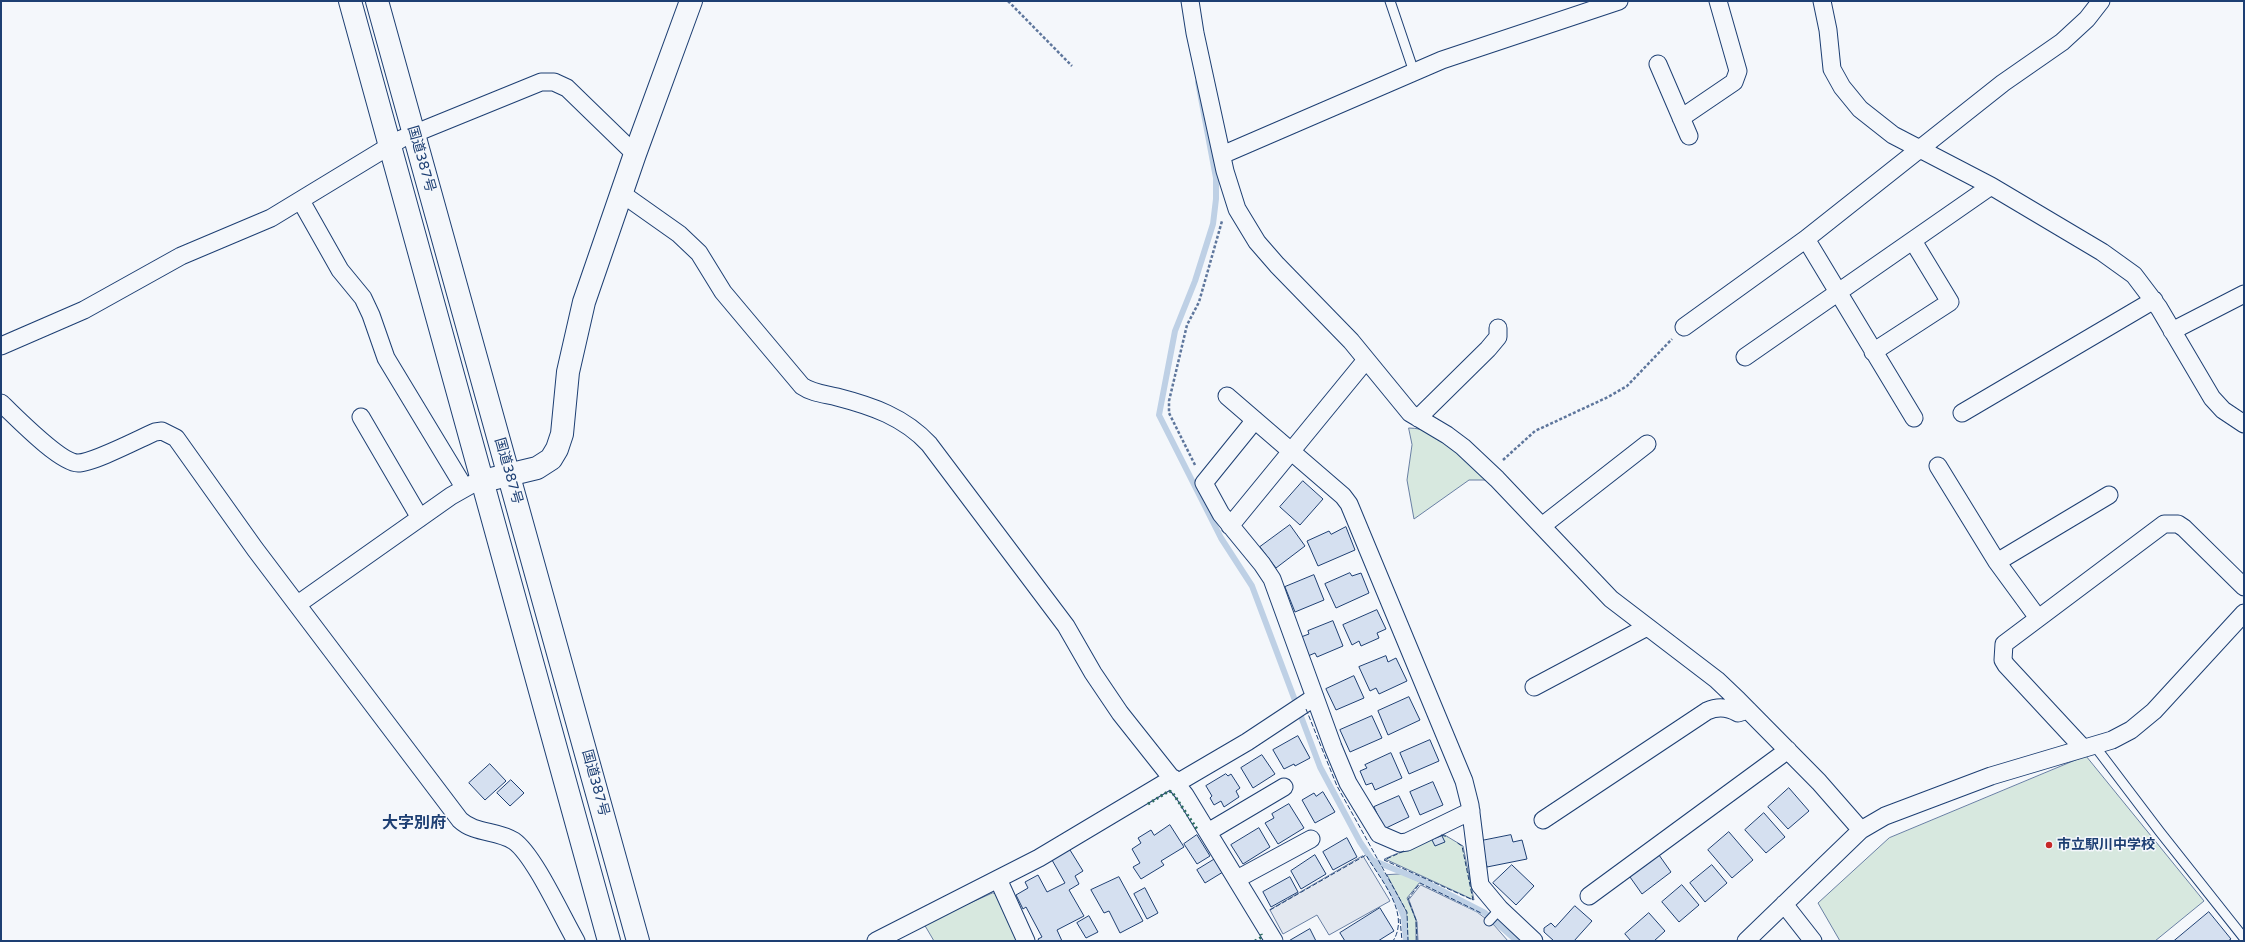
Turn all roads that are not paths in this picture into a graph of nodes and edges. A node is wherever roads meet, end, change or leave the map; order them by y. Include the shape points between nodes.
1 (350, 1) edge
2 (377, 1) edge
3 (691, 1) edge
4 (1190, 1) edge
5 (1390, 1) edge
6 (1619, 1) edge
7 (1718, 1) edge
8 (1822, 1) edge
9 (2101, 1) edge
10 (1658, 64) dead end
11 (1414, 72) junction
12 (1681, 118) junction
13 (414, 134) junction
14 (1689, 136) dead end
15 (390, 145) junction
16 (1921, 150) junction
17 (635, 154) junction
18 (1222, 155) junction
19 (1991, 186) junction
20 (621, 193) junction
21 (301, 201) junction
22 (1806, 239) junction
23 (1913, 241) junction
24 (1837, 292) junction
25 (2244, 294) edge
26 (2154, 300) junction
27 (1684, 327) road end
28 (1498, 328) dead end
29 (2172, 331) junction
30 (1, 346) edge
31 (1873, 352) junction
32 (1746, 357) dead end
33 (1366, 360) junction
34 (1227, 396) dead end
35 (1, 403) edge
36 (1962, 413) dead end
37 (361, 417) dead end
38 (1418, 418) junction
39 (1914, 418) dead end
40 (1255, 420) junction
41 (2244, 424) edge
42 (1648, 444) dead end
43 (1291, 450) junction
44 (1938, 466) dead end
45 (509, 475) junction
46 (473, 484) junction
47 (2109, 495) dead end
48 (420, 518) junction
49 (1230, 526) junction
50 (1542, 526) junction
51 (1997, 562) junction
52 (2244, 587) edge
53 (298, 604) junction
54 (2244, 613) edge
55 (2038, 618) junction
56 (1647, 627) junction
57 (1534, 687) dead end
58 (1315, 697) junction
59 (1748, 710) junction
60 (2089, 747) junction
61 (1788, 750) junction
62 (1175, 780) junction
63 (1284, 787) dead end
64 (1471, 811) junction
65 (1543, 820) dead end
66 (1861, 830) junction
67 (1208, 832) junction
68 (1311, 839) dead end
69 (998, 879) junction
70 (1237, 879) junction
71 (1589, 896) dead end
72 (1784, 904) junction
73 (2244, 938) edge
74 (576, 941) edge
75 (609, 941) edge
76 (638, 941) edge
77 (876, 941) edge
78 (1026, 941) edge
79 (1274, 941) edge
80 (1534, 941) edge
81 (1746, 941) edge
82 (1813, 941) edge

1 - 15 main road, 国道387号
2 - 13 main road, 国道387号
3 - 17 main road
4 - 18 street
5 - 11 lane
6 - 11 street via 1461,53
7 - 12 street via 1738,71 1734,82
8 - 16 street via 1828,30 1829,59 1835,78 1872,120
9 - 16 street via 2062,42 2003,83
10 - 12 street
11 - 18 street
12 - 14 street
13 - 15 street
13 - 17 street via 546,81 567,88
13 - 45 main road, 国道387号
15 - 21 street
15 - 46 main road, 国道387号
16 - 19 street
16 - 22 street
17 - 20 main road
18 - 33 street via 1242,221 1277,265 1341,330
19 - 23 street
19 - 26 street via 2102,252 2134,275
20 - 45 main road via 578,322 568,372 558,450 551,459 537,468
20 - 62 street via 679,234 699,253 723,292 802,386 886,413 906,423 921,435 1066,626 1093,673 1120,712
21 - 30 street via 271,218 181,256 84,310
21 - 46 street via 340,270 363,298 386,358
22 - 24 street
22 - 27 street
23 - 24 street
23 - 31 street via 1950,302
24 - 31 street
24 - 32 street
25 - 29 street
26 - 29 street
26 - 36 street
28 - 38 street via 1498,337 1488,349
29 - 41 street via 2212,398 2223,410
31 - 39 street
33 - 38 street via 1402,406
33 - 43 street
34 - 40 street
35 - 53 street via 43,441 72,462 87,462 155,432 170,434 182,445 255,549
37 - 48 street
38 - 50 street via 1454,440 1490,472
40 - 43 street
40 - 49 street via 1204,483 1220,514
42 - 50 street
43 - 49 street
43 - 64 street via 1343,496 1355,515 1464,781
44 - 51 street
45 - 46 main road
45 - 76 main road, 国道387号
46 - 48 street
46 - 75 main road, 国道387号
47 - 51 street
48 - 53 street
49 - 58 street via 1272,579
50 - 56 street via 1611,599
51 - 55 street
52 - 55 street via 2184,528 2178,524 2164,524
53 - 74 street via 460,820 469,826 509,839 525,852
54 - 60 street via 2142,723 2120,737
55 - 60 street via 2004,644 2003,660
56 - 57 street
56 - 59 street via 1717,680
58 - 62 street via 1267,730
58 - 64 street via 1345,776 1376,831 1382,837 1400,843 1407,842
59 - 61 street
59 - 65 street via 1738,713 1720,707 1707,711
60 - 66 street via 1941,793 1885,816
60 - 73 lane
61 - 66 street
61 - 71 street
62 - 67 street
62 - 69 street
63 - 67 street
64 - 80 street via 1480,885 1495,915
66 - 72 street
67 - 70 street
68 - 70 street
69 - 77 street
69 - 78 street
70 - 79 street
72 - 81 street
72 - 82 street

